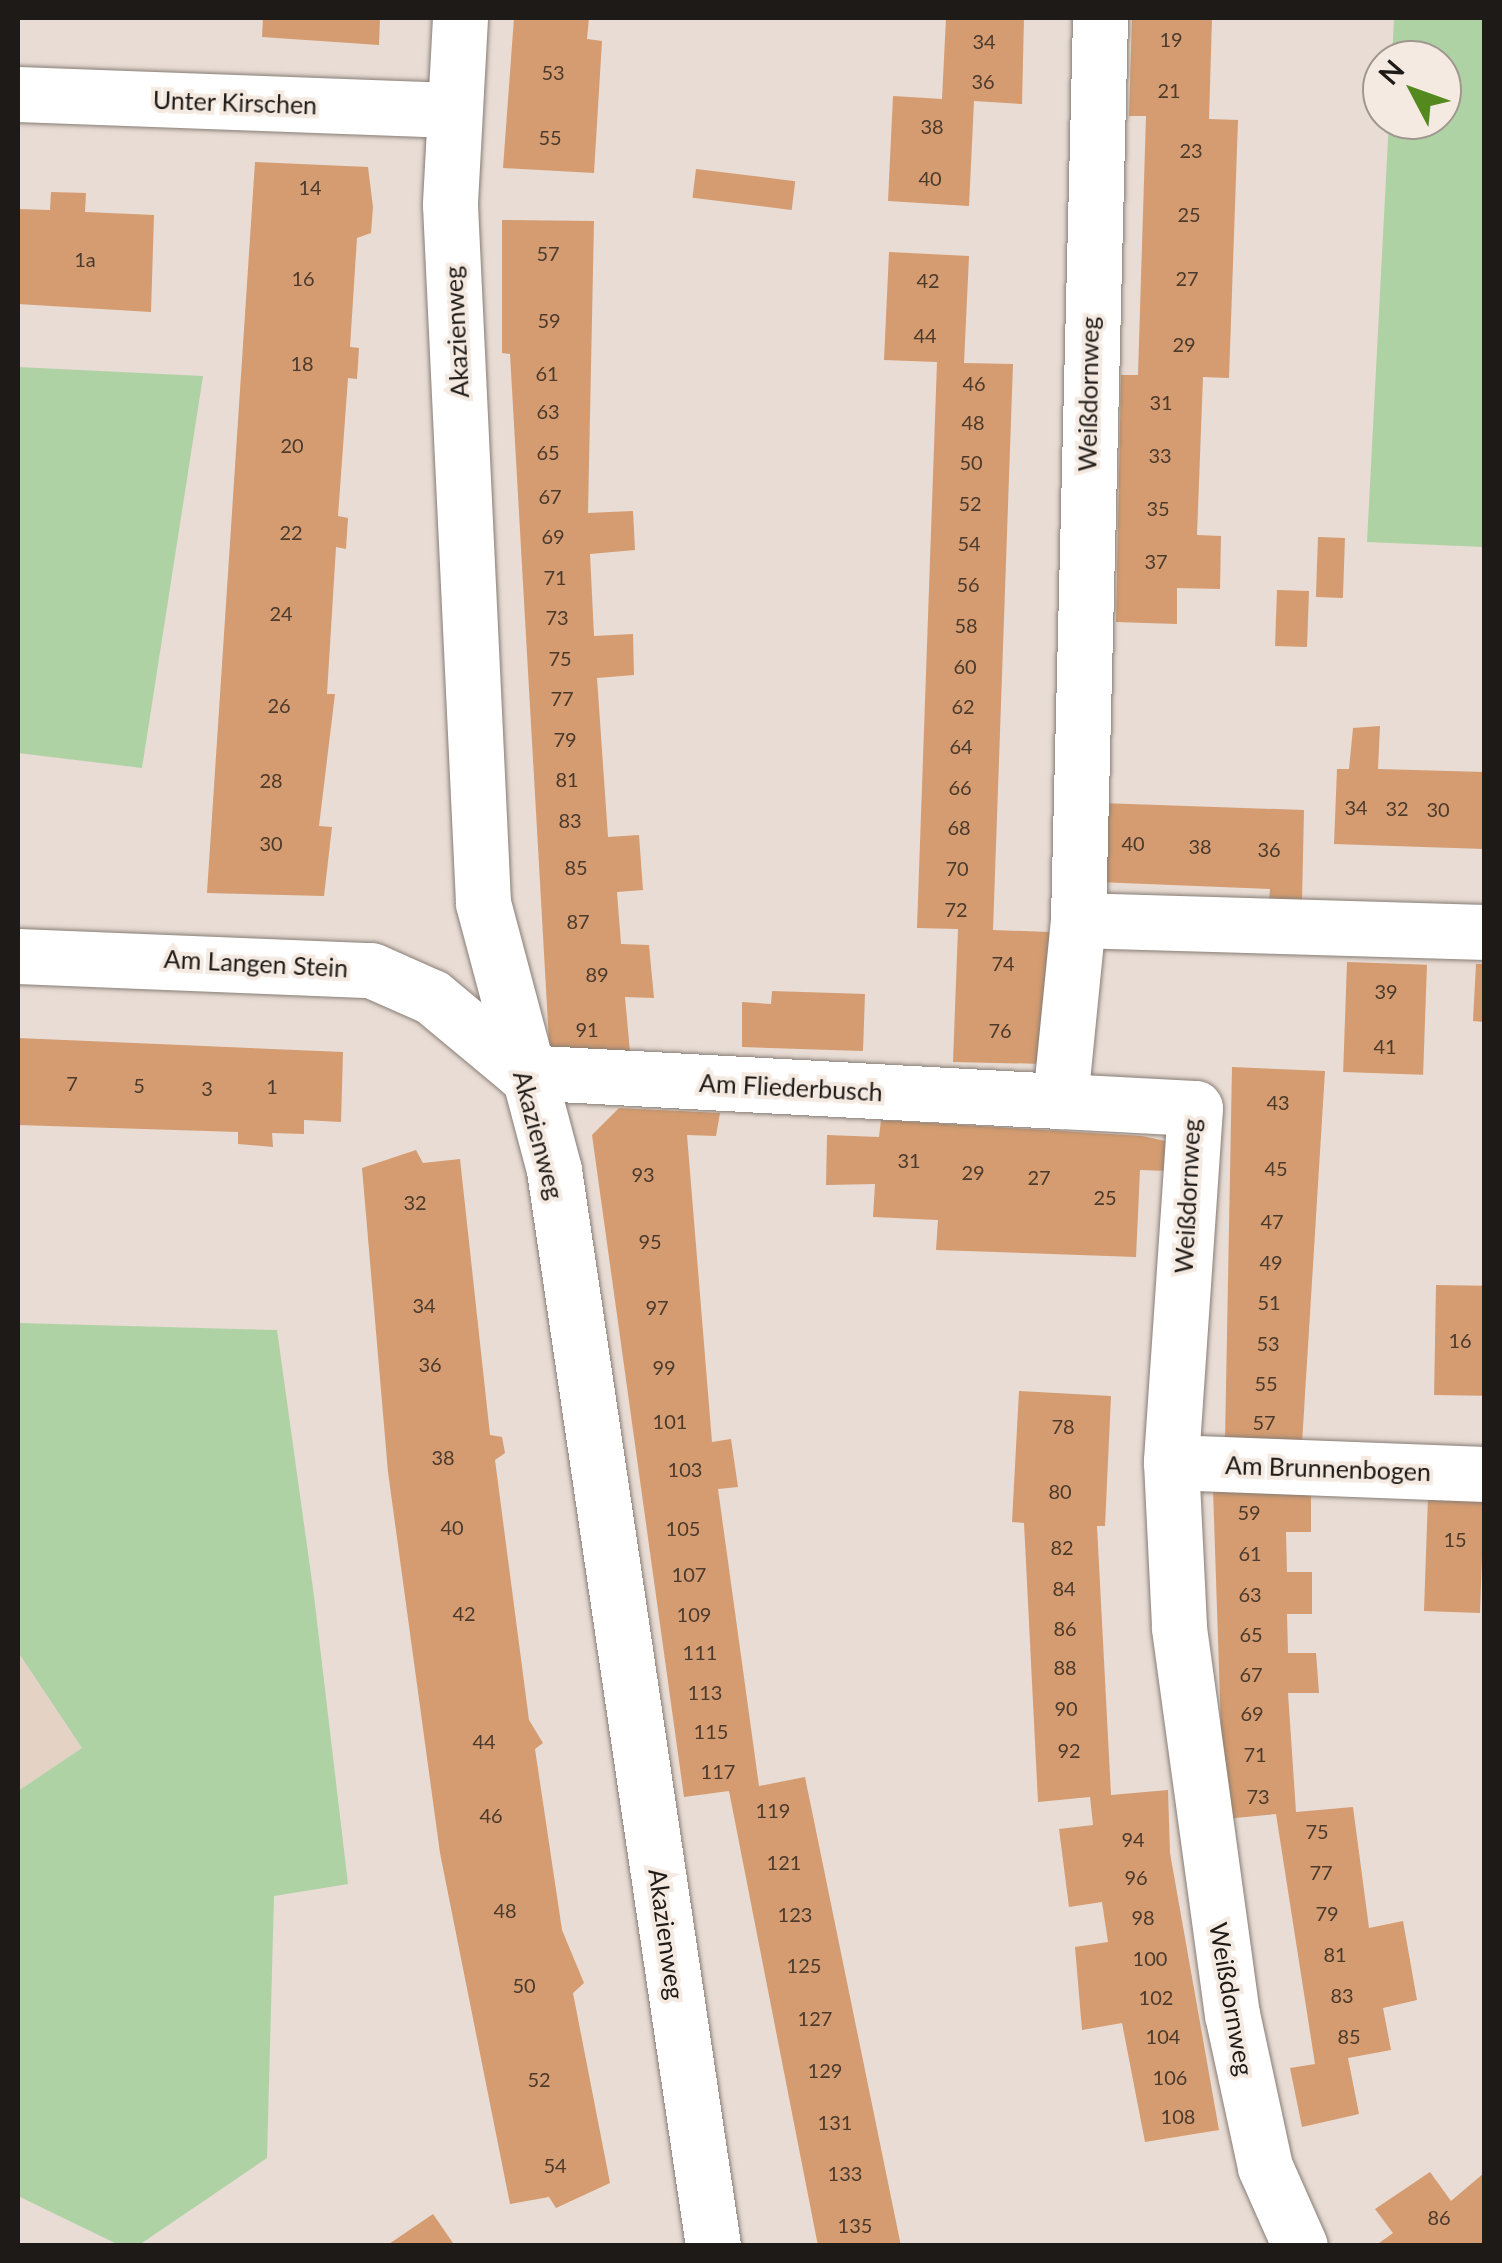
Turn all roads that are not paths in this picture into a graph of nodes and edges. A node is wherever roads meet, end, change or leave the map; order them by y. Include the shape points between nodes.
1 (460, 18) edge
2 (1100, 18) edge
3 (18, 94) edge
4 (452, 110) junction
5 (1078, 920) junction
6 (1484, 932) edge
7 (18, 956) edge
8 (522, 1072) junction
9 (1060, 1102) junction
10 (1171, 1462) junction
11 (1484, 1474) edge
12 (714, 2246) edge
13 (1300, 2246) edge

1 - 4 street, Akazienweg
2 - 5 street, Weißdornweg
3 - 4 street, Unter Kirschen
4 - 8 street, Akazienweg via 483,903
5 - 6 street
5 - 9 street, Weißdornweg
7 - 8 street, Am Langen Stein via 371,970 432,997
8 - 9 street, Am Fliederbusch
8 - 12 street, Akazienweg via 554,1170
9 - 10 street, Weißdornweg via 1196,1108
10 - 11 street, Am Brunnenbogen
10 - 13 street, Weißdornweg via 1178,1628 1232,2014 1266,2167

